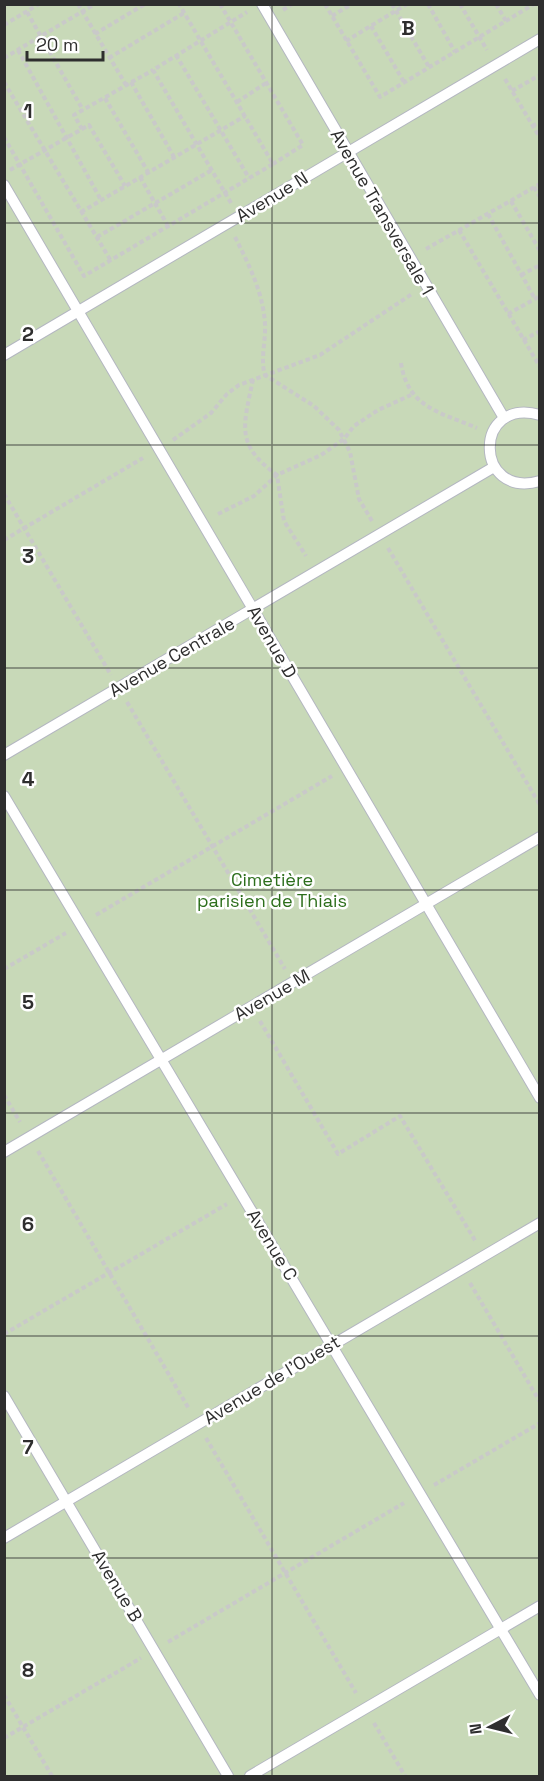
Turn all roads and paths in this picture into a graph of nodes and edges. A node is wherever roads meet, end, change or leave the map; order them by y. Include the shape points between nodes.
1 (39, 4) edge
2 (78, 4) edge
3 (95, 4) edge
4 (144, 4) edge
5 (179, 4) edge
6 (220, 4) edge
7 (262, 4) edge
8 (325, 4) edge
9 (352, 4) edge
10 (392, 4) edge
11 (407, 4) edge
12 (428, 4) edge
13 (496, 4) edge
14 (532, 5) edge
15 (250, 10) dead end
16 (396, 11) junction
17 (27, 12) junction
18 (82, 12) junction
19 (184, 13) junction
20 (332, 16) junction
21 (506, 21) junction
22 (231, 22) junction
23 (4, 25) edge
24 (371, 26) junction
25 (95, 34) junction
26 (41, 37) junction
27 (540, 39) edge
28 (201, 40) junction
29 (346, 40) junction
30 (18, 50) junction
31 (455, 52) junction
32 (176, 55) junction
33 (4, 58) edge
34 (110, 58) junction
35 (429, 67) junction
36 (153, 70) junction
37 (539, 77) edge
38 (4, 82) edge
39 (131, 82) junction
40 (404, 82) junction
41 (266, 83) junction
42 (126, 85) junction
43 (512, 91) dead end
44 (105, 98) junction
45 (237, 102) junction
46 (84, 110) junction
47 (245, 116) junction
48 (540, 122) edge
49 (532, 126) dead end
50 (82, 129) junction
51 (221, 130) junction
52 (4, 137) edge
53 (66, 138) junction
54 (197, 144) junction
55 (45, 150) junction
56 (347, 152) junction
57 (174, 157) junction
58 (273, 164) junction
59 (20, 165) junction
60 (212, 170) junction
61 (148, 172) junction
62 (4, 174) edge
63 (140, 177) junction
64 (249, 178) junction
65 (540, 184) edge
66 (4, 186) edge
67 (125, 186) junction
68 (534, 188) junction
69 (225, 192) junction
70 (540, 197) edge
71 (101, 200) junction
72 (511, 201) junction
73 (155, 203) junction
74 (81, 212) junction
75 (488, 214) junction
76 (239, 216) junction
77 (227, 223) junction
78 (168, 226) junction
79 (459, 230) junction
80 (97, 237) junction
81 (540, 251) edge
82 (410, 258) junction
83 (111, 261) junction
84 (540, 265) edge
85 (522, 275) junction
86 (426, 286) junction
87 (540, 296) edge
88 (535, 299) junction
89 (78, 311) junction
90 (508, 314) junction
91 (540, 331) edge
92 (523, 340) junction
93 (4, 355) edge
94 (401, 363) dead end
95 (540, 367) edge
96 (265, 375) junction
97 (253, 379) junction
98 (411, 394) junction
99 (540, 415) edge
100 (504, 418) junction
101 (492, 434) junction
102 (344, 439) junction
103 (159, 449) junction
104 (494, 467) junction
105 (277, 475) junction
106 (540, 481) edge
107 (4, 494) edge
108 (202, 521) junction
109 (24, 528) junction
110 (380, 535) junction
111 (4, 540) edge
112 (317, 572) junction
113 (253, 609) junction
114 (119, 688) junction
115 (4, 755) edge
116 (346, 768) junction
117 (4, 796) edge
118 (540, 805) edge
119 (540, 837) edge
120 (213, 847) junction
121 (426, 904) junction
122 (81, 924) junction
123 (4, 969) edge
124 (293, 982) junction
125 (252, 1007) junction
126 (162, 1060) junction
127 (540, 1098) edge
128 (4, 1152) edge
129 (242, 1195) junction
130 (540, 1223) edge
131 (484, 1256) junction
132 (462, 1269) junction
133 (4, 1334) edge
134 (332, 1345) junction
135 (4, 1396) edge
136 (540, 1402) edge
137 (540, 1423) edge
138 (420, 1494) junction
139 (67, 1502) junction
140 (4, 1538) edge
141 (540, 1606) edge
142 (501, 1629) junction
143 (154, 1650) junction
144 (4, 1695) edge
145 (540, 1695) edge
146 (23, 1727) junction
147 (4, 1738) edge
148 (52, 1776) edge
149 (228, 1776) edge
150 (250, 1776) edge

1 - 17 path
2 - 18 path
3 - 18 path
4 - 25 path
5 - 19 path
6 - 22 path
7 - 56 lane, Avenue Transversale 1
8 - 20 path
9 - 20 path
10 - 16 path
11 - 16 path
12 - 31 path
13 - 21 path
14 - 21 path
15 - 22 path
16 - 24 path
16 - 35 path
17 - 23 path
17 - 26 path
18 - 25 path
18 - 26 path
19 - 28 path
19 - 34 path
20 - 29 path
21 - 31 path
22 - 28 path
22 - 41 path
24 - 29 path
24 - 40 path
25 - 34 path
26 - 30 path
26 - 46 path
27 - 56 lane, Avenue N
28 - 32 path
28 - 45 path
29 - 40 path via 380,97
30 - 33 path
30 - 53 path
31 - 35 path
32 - 36 path
32 - 51 path
34 - 42 path
35 - 40 path
36 - 39 path
36 - 54 path
37 - 43 path
38 - 55 path
39 - 42 path
39 - 57 path
41 - 45 path
41 - 58 path via 303,145
42 - 44 path
44 - 46 path
44 - 61 path
45 - 47 path
46 - 50 path via 74,115
47 - 51 path
47 - 58 path
48 - 49 path
50 - 53 path
50 - 67 path via 89,125
51 - 54 path
51 - 64 path
52 - 59 path
53 - 55 path
53 - 71 path
54 - 57 path
54 - 60 path
55 - 59 path
55 - 74 path
56 - 76 lane, Avenue N
56 - 82 lane, Avenue Transversale 1
57 - 61 path
58 - 64 path
59 - 62 path
59 - 83 path via 84,276
60 - 69 path
60 - 73 path
61 - 63 path
63 - 67 path
63 - 73 path
64 - 69 path
65 - 68 path
66 - 89 lane, Avenue D
67 - 71 path
68 - 70 path
68 - 72 path
69 - 76 path
69 - 78 path
71 - 74 path
72 - 75 path
72 - 81 path
73 - 78 path
73 - 80 path
74 - 80 path
75 - 79 path
75 - 85 path
76 - 77 lane, Avenue N
77 - 89 lane, Avenue N
77 - 96 path via 261,296
78 - 83 path
79 - 82 path
79 - 90 path
80 - 83 path
82 - 86 lane, Avenue Transversale 1
84 - 85 path
85 - 88 path
86 - 96 path via 320,355
86 - 100 lane, Avenue Transversale 1
87 - 88 path
88 - 90 path
89 - 93 lane, Avenue N
89 - 103 lane, Avenue D
90 - 92 path
91 - 92 path
92 - 95 path
94 - 98 path
96 - 97 path
96 - 102 path via 314,406
97 - 103 path via 226,394 211,413
97 - 105 path via 244,427 249,448 258,461
98 - 101 path via 421,404
98 - 102 path via 354,426
99 - 100 lane via 527,412
100 - 101 lane
101 - 104 lane via 488,446
102 - 105 path via 321,455
102 - 110 path via 359,499
103 - 108 lane, Avenue D
103 - 109 path
104 - 106 lane via 510,481
104 - 110 lane, Avenue Centrale
105 - 108 path via 254,496
105 - 112 path via 284,521
107 - 109 path
108 - 113 lane, Avenue D
109 - 111 path
109 - 114 path
110 - 112 lane, Avenue Centrale
110 - 118 path
112 - 113 lane, Avenue Centrale
113 - 114 lane, Avenue Centrale
113 - 116 lane, Avenue D
114 - 115 lane, Avenue Centrale
114 - 120 path
116 - 120 path
116 - 121 lane, Avenue D
117 - 122 lane, Avenue C
119 - 121 lane, Avenue M
120 - 122 path
120 - 124 path
121 - 124 lane, Avenue M
121 - 127 lane, Avenue D
122 - 123 path
122 - 126 lane, Avenue C
124 - 125 lane, Avenue M
125 - 126 lane, Avenue M
125 - 131 path via 338,1154 400,1116
126 - 128 lane, Avenue M
126 - 129 lane, Avenue C
129 - 133 path
129 - 134 lane, Avenue C
130 - 131 lane, Avenue de l'Ouest
131 - 132 lane, Avenue de l'Ouest
132 - 134 lane, Avenue de l'Ouest
132 - 136 path
134 - 138 lane, Avenue C
134 - 139 lane, Avenue de l'Ouest
135 - 139 lane, Avenue B
137 - 138 path
138 - 142 lane, Avenue C
138 - 143 path
139 - 140 lane, Avenue de l'Ouest
139 - 143 lane, Avenue B
141 - 142 lane
142 - 145 lane, Avenue C
142 - 150 lane
143 - 146 path
143 - 149 lane, Avenue B
144 - 146 path
146 - 147 path
146 - 148 path

